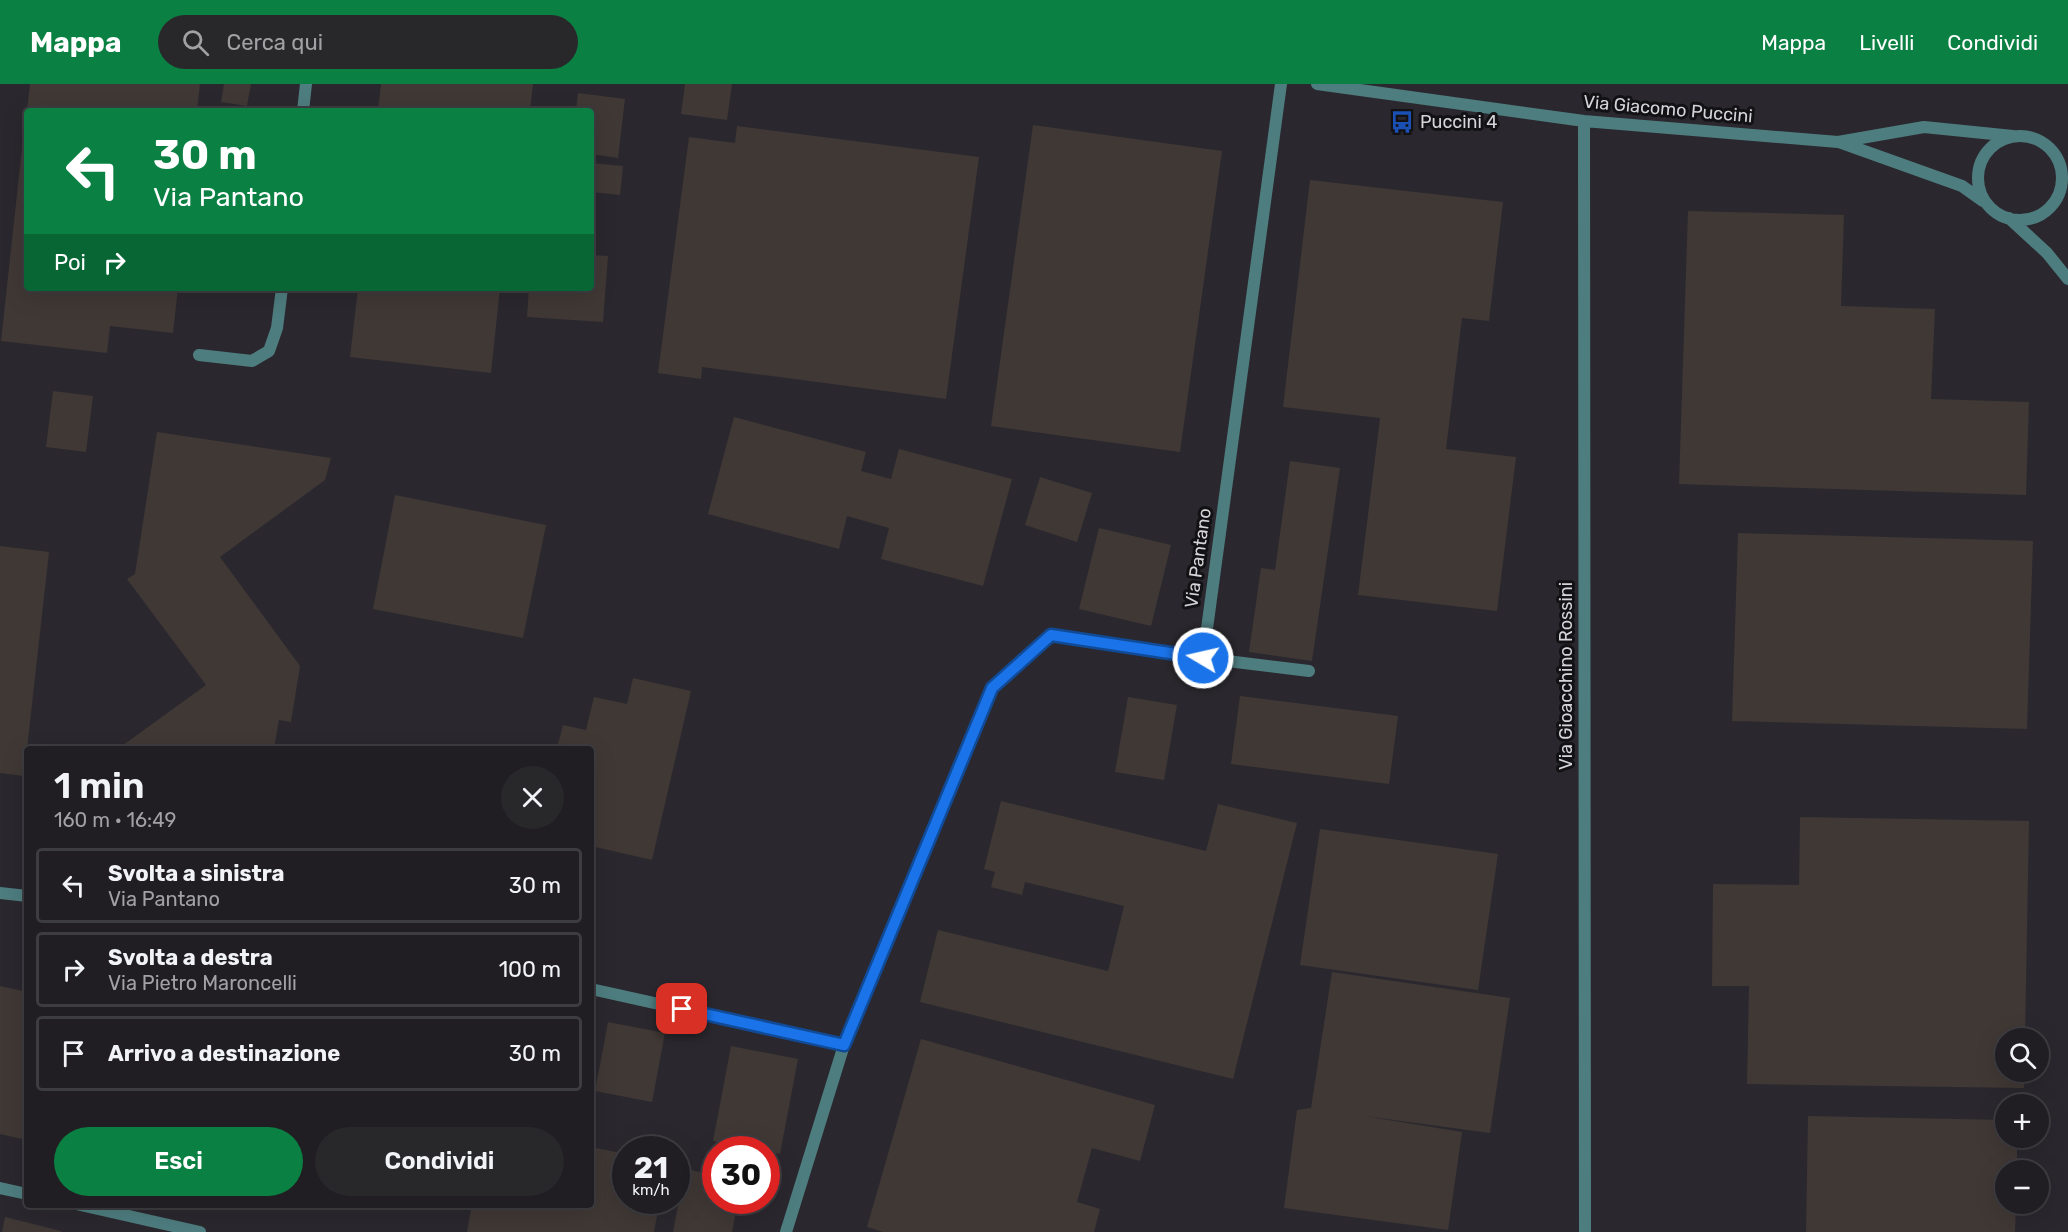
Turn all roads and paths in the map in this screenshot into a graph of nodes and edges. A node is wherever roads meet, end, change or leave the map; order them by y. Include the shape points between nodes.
1 (306, 84) edge
2 (1281, 84) edge
3 (1317, 84) edge
4 (303, 108) edge
5 (1584, 121) junction
6 (2013, 136) junction
7 (1838, 142) junction
8 (2050, 148) junction
9 (2068, 163) edge
10 (1986, 203) junction
11 (2009, 219) junction
12 (2068, 279) edge
13 (282, 291) edge
14 (199, 355) dead end
15 (1203, 658) junction
16 (1309, 671) dead end
17 (0, 893) edge
18 (24, 896) edge
19 (594, 989) edge
20 (844, 1045) junction
21 (0, 1188) edge
22 (24, 1193) edge
23 (94, 1208) edge
24 (200, 1232) edge
25 (786, 1232) edge
26 (1585, 1232) edge

1 - 4 street
2 - 15 street, Via Pantano
3 - 5 street, Via Giacomo Puccini
5 - 7 street, Via Giacomo Puccini
5 - 26 street, Via Gioacchino Rossini
6 - 7 street, Via Giacomo Puccini via 1924,128
6 - 8 street via 2039,140
6 - 10 street via 1999,141 1980,162 1979,190
7 - 10 street, Via Giacomo Puccini via 1962,186
8 - 9 street
8 - 11 street via 2062,172 2057,198 2037,216
10 - 11 street
11 - 12 street via 2048,253
13 - 14 street via 277,328 269,351 252,361
15 - 16 street
15 - 20 street via 1051,635 992,688
17 - 18 street
19 - 20 street
20 - 25 street
21 - 22 street
23 - 24 street

